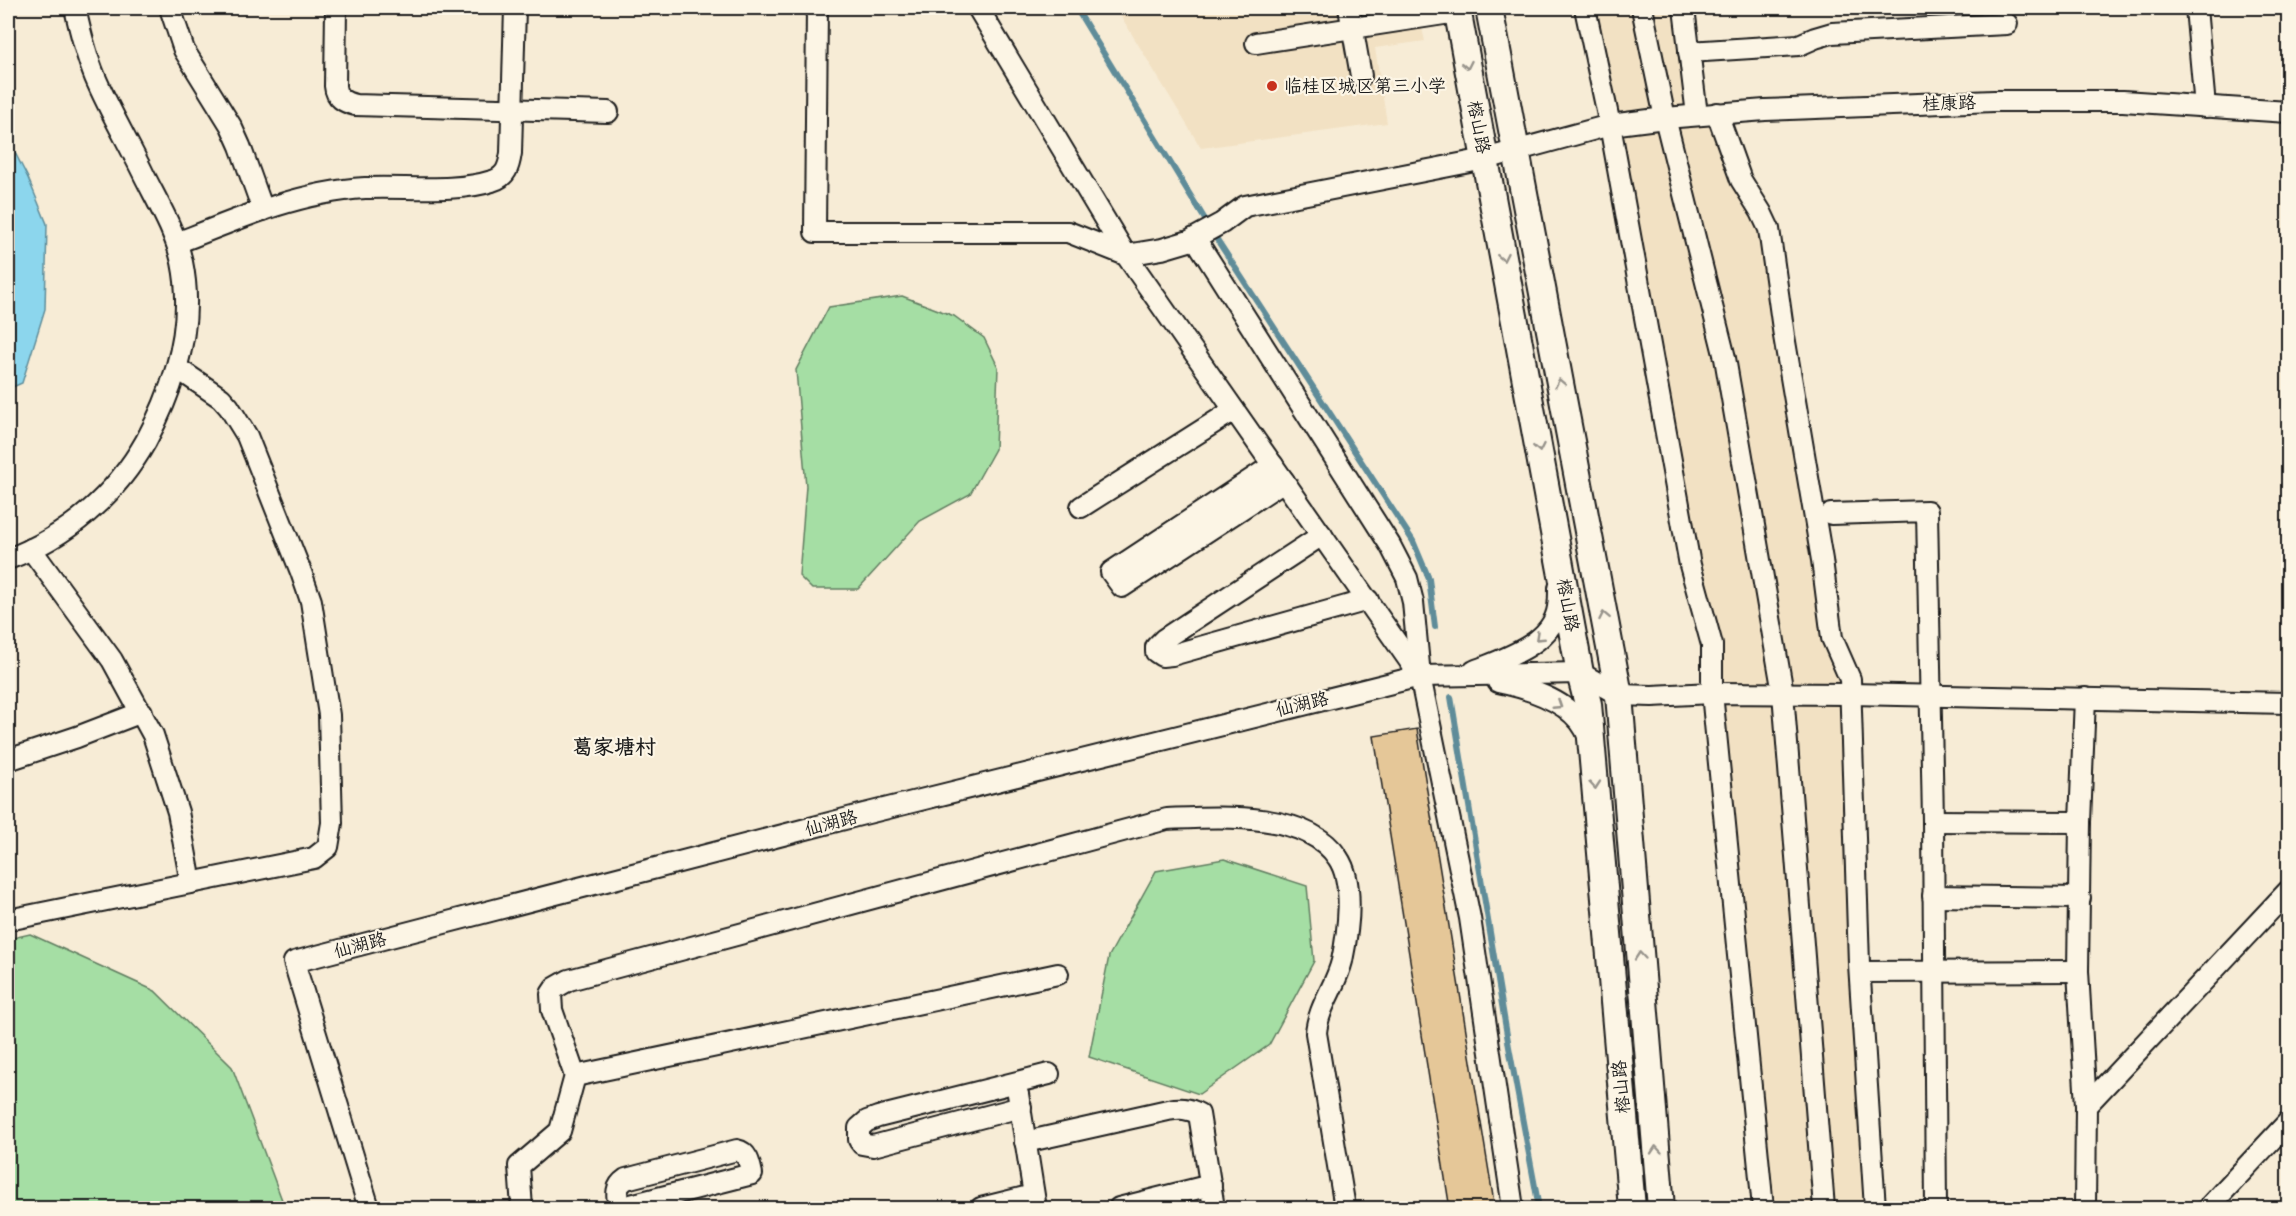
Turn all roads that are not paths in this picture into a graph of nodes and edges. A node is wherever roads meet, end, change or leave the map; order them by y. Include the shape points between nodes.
1 (75, 8) edge
2 (170, 8) edge
3 (336, 8) edge
4 (515, 8) edge
5 (817, 8) edge
6 (978, 8) edge
7 (1349, 8) edge
8 (1489, 8) edge
9 (1585, 8) edge
10 (1642, 8) edge
11 (1684, 8) edge
12 (2196, 8) edge
13 (1457, 10) edge
14 (2007, 24) dead end
15 (1353, 27) junction
16 (1256, 44) dead end
17 (1689, 52) junction
18 (1361, 76) dead end
19 (2205, 107) junction
20 (512, 111) junction
21 (608, 112) dead end
22 (2289, 112) edge
23 (1717, 113) junction
24 (1696, 115) junction
25 (1665, 118) junction
26 (1610, 125) junction
27 (1516, 151) junction
28 (1485, 159) junction
29 (263, 210) junction
30 (1195, 238) junction
31 (177, 243) junction
32 (1126, 255) junction
33 (177, 368) junction
34 (1234, 410) junction
35 (1278, 473) junction
36 (1081, 507) dead end
37 (1831, 514) dead end
38 (1322, 535) junction
39 (31, 549) junction
40 (8, 559) edge
41 (1560, 564) junction
42 (1368, 600) junction
43 (1612, 655) junction
44 (1580, 673) junction
45 (1463, 675) junction
46 (1420, 676) junction
47 (1712, 693) junction
48 (1783, 693) junction
49 (1850, 694) junction
50 (1619, 695) junction
51 (1652, 696) junction
52 (1931, 696) junction
53 (2085, 699) junction
54 (2289, 703) edge
55 (142, 712) junction
56 (1622, 726) junction
57 (1592, 745) junction
58 (8, 760) edge
59 (1933, 821) junction
60 (2080, 822) junction
61 (191, 883) junction
62 (2289, 891) edge
63 (1933, 896) junction
64 (2080, 898) junction
65 (8, 920) edge
66 (1934, 971) junction
67 (2078, 971) junction
68 (1860, 972) junction
69 (1058, 974) dead end
70 (1049, 1074) dead end
71 (575, 1076) junction
72 (1016, 1083) junction
73 (2086, 1106) junction
74 (1021, 1107) junction
75 (2289, 1122) edge
76 (1024, 1142) junction
77 (1210, 1185) junction
78 (1034, 1202) edge
79 (369, 1209) edge
80 (522, 1209) edge
81 (619, 1209) edge
82 (981, 1209) edge
83 (1119, 1209) edge
84 (1214, 1209) edge
85 (1345, 1209) edge
86 (1513, 1209) edge
87 (1632, 1209) edge
88 (1661, 1209) edge
89 (1763, 1209) edge
90 (1824, 1209) edge
91 (1875, 1209) edge
92 (1936, 1209) edge
93 (2085, 1209) edge
94 (2208, 1209) edge

1 - 31 street via 95,78
2 - 29 street via 184,50 231,126
3 - 20 street via 335,86 337,95 345,102
4 - 20 street
5 - 32 street via 815,232 1068,232
6 - 32 street
7 - 15 street
8 - 27 main road, 榕山路
9 - 26 street
10 - 25 street
11 - 17 street
12 - 19 street
13 - 15 street
13 -> 28 main road, 榕山路
14 - 17 street via 1832,33 1799,45
15 - 16 street
15 - 18 street
17 - 24 street
19 - 22 street, 桂康路
19 - 23 street, 桂康路 via 2123,101 2006,101
20 - 21 street
20 - 29 street via 510,164 507,172 495,181 364,188
23 - 24 street, 桂康路
23 - 49 street via 1741,180 1769,229 1832,638 1850,679
24 - 25 street, 桂康路
25 - 26 street, 桂康路
25 - 48 street via 1725,358
26 - 27 street, 桂康路
26 - 47 street via 1690,566 1712,645
27 - 28 street, 桂康路
43 -> 27 main road, 榕山路
28 - 30 street, 桂康路 via 1245,206
28 -> 41 main road, 榕山路
29 - 31 street
30 - 32 street, 桂康路
30 - 46 street via 1407,578
31 - 33 street via 186,300
32 - 34 street
33 - 39 street via 163,409 137,457 118,482 77,523
33 - 61 street via 213,390 230,407 247,436 311,601 326,692 332,823 328,848 314,858
34 - 35 street
34 - 36 street
35 - 35 street via 1122,587 1111,572
35 - 38 street
37 - 52 street via 1927,511
38 - 42 street
38 - 42 street via 1164,639 1156,652 1172,655
39 - 40 street
39 - 55 street via 112,660
41 - 44 main road, 榕山路
41 -> 45 street via 1558,610 1549,628 1525,650
42 - 46 street
43 - 50 main road, 榕山路
43 - 51 street via 1628,681
44 - 45 street, 仙湖路
44 - 50 street
44 - 57 main road, 榕山路
45 - 46 street, 仙湖路
45 -> 57 street via 1520,686 1557,702 1583,724
46 - 79 street, 仙湖路 via 860,815 294,962
46 - 86 street via 1470,918
47 - 48 street
47 - 51 street
47 - 89 street
48 - 49 street
48 - 90 street
49 - 52 street
49 - 68 street
50 - 51 street
50 - 56 main road, 榕山路
51 - 56 street
52 - 53 street
52 - 59 street
53 - 54 street
53 - 60 street
55 - 58 street
55 - 61 street via 171,787
88 -> 56 main road, 榕山路
57 -> 87 main road, 榕山路
59 - 60 street
59 - 63 street
60 - 64 street
61 - 65 street
62 - 73 street
63 - 64 street
63 - 66 street
64 - 67 street
66 - 67 street
66 - 68 street
66 - 92 street
67 - 73 street
68 - 91 street
69 - 71 street
70 - 72 street
71 - 80 street via 560,1131 519,1166
71 - 85 street via 550,1001 555,988 569,980 1167,819 1272,821 1325,843 1339,858 1345,875 1349,902 1347,933 1334,987 1317,1021 1316,1033
72 - 74 street
72 - 74 street via 878,1117 860,1128 859,1140 873,1146
73 - 93 street
74 - 76 street
75 - 94 street
76 - 77 street via 1187,1109 1199,1114
76 - 78 street
77 - 83 street
77 - 84 street
78 - 82 street
81 - 81 street via 617,1191 626,1179 737,1150 750,1163 752,1174

